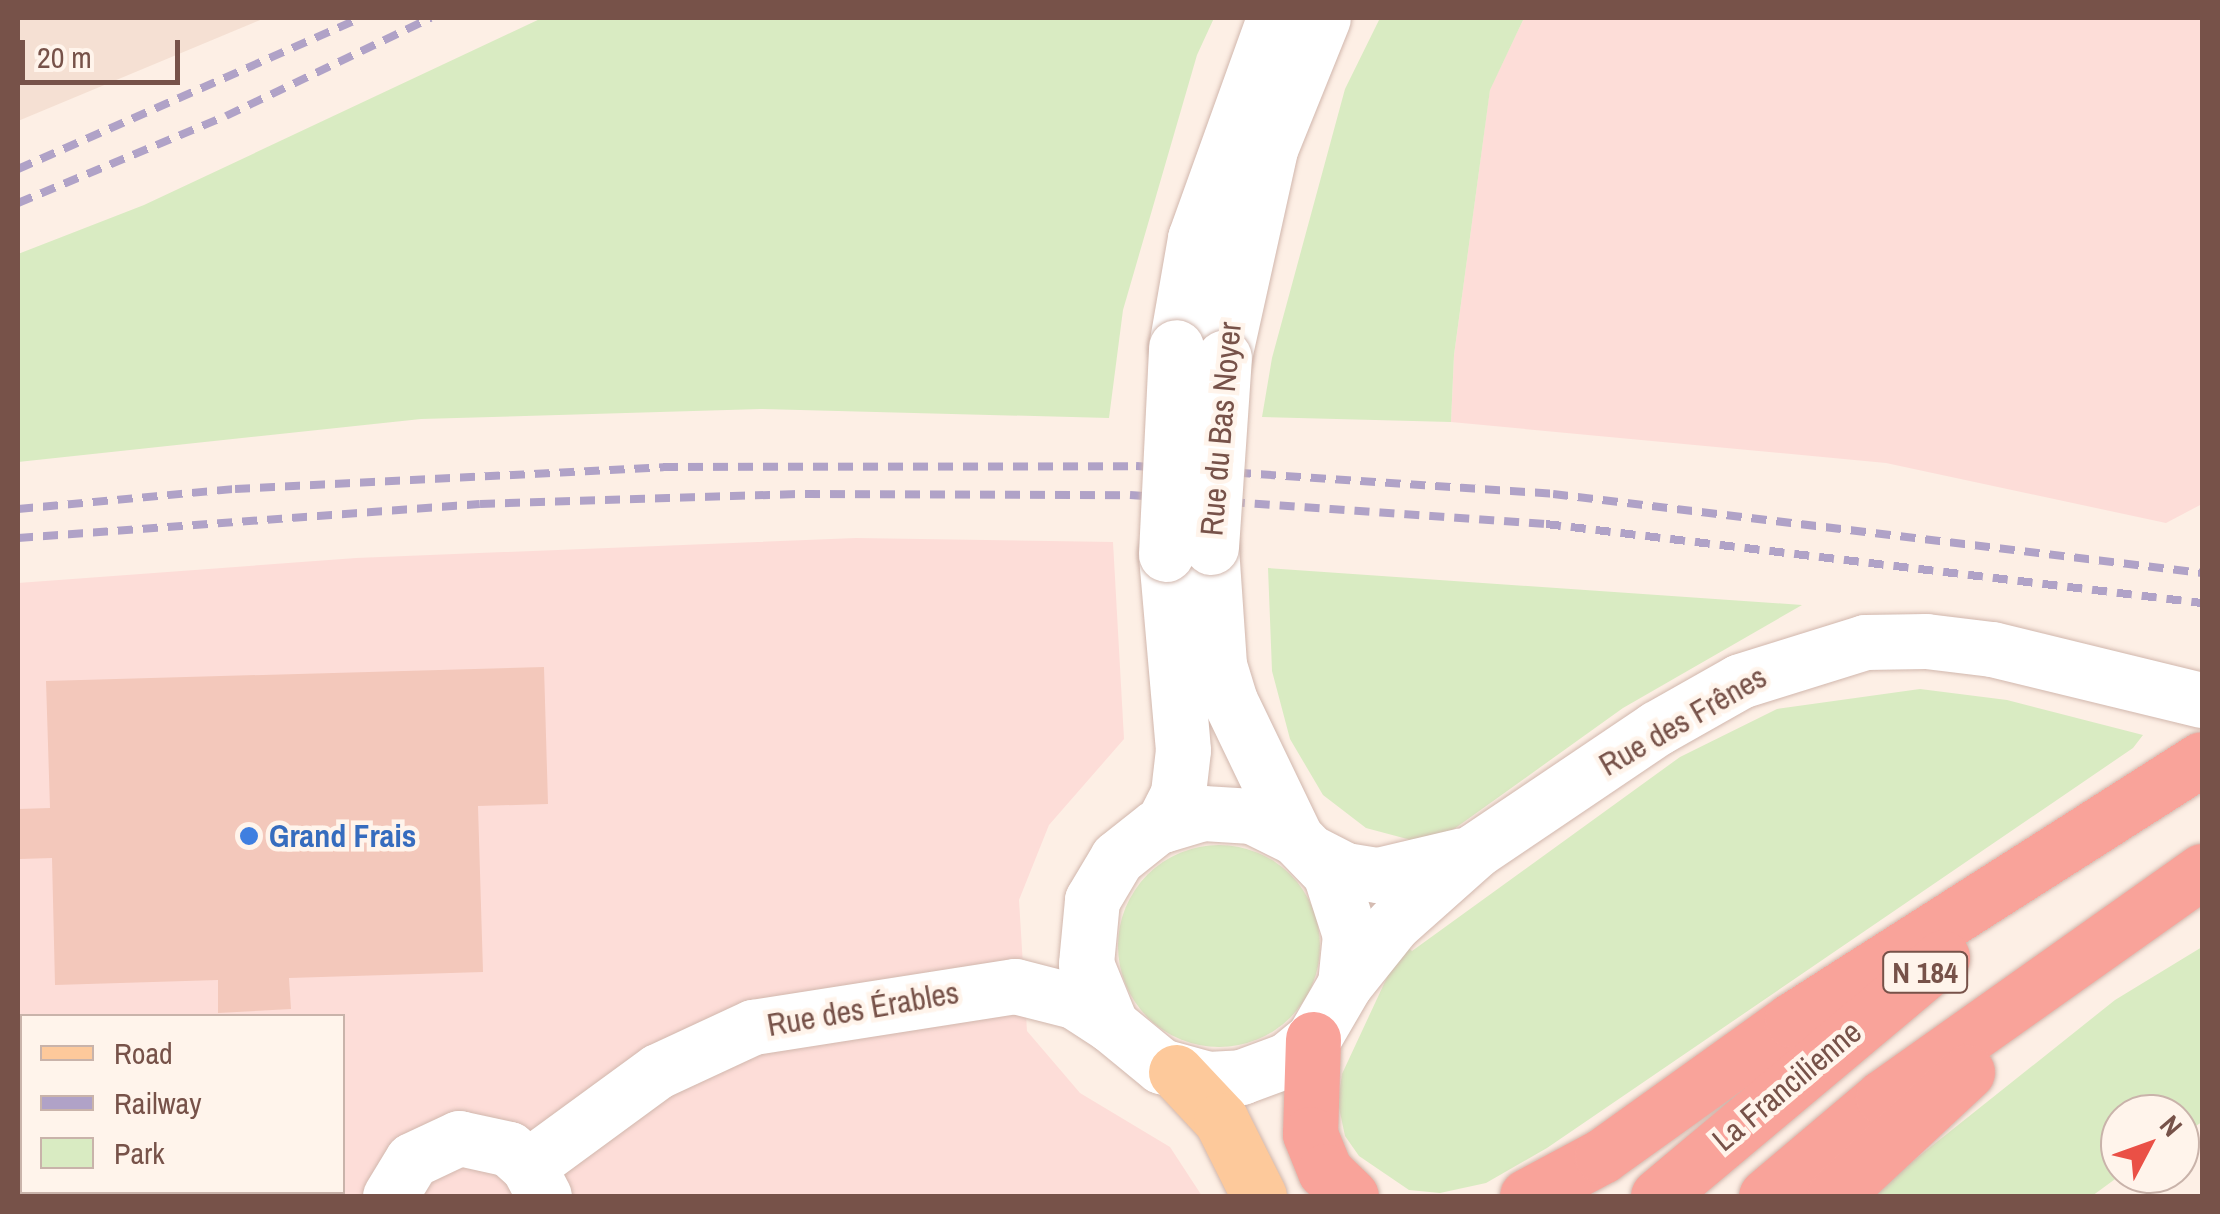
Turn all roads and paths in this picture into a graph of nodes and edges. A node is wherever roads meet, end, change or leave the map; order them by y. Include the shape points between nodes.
1 (1274, 18) edge
2 (1323, 18) edge
3 (1200, 352) junction
4 (1188, 550) junction
5 (2202, 700) edge
6 (2202, 758) edge
7 (1162, 825) junction
8 (1305, 846) junction
9 (1476, 850) junction
10 (2202, 872) edge
11 (1088, 915) junction
12 (1346, 984) junction
13 (999, 987) junction
14 (1110, 1024) junction
15 (1313, 1039) junction
16 (1176, 1072) junction
17 (536, 1182) edge
18 (390, 1196) edge
19 (1259, 1196) edge
20 (1351, 1196) edge
21 (1527, 1196) edge
22 (1658, 1196) edge
23 (1766, 1196) edge
24 (1834, 1196) edge

1 - 3 street, Rue du Bas Noyer via 1195,238
2 - 3 street, Rue du Bas Noyer
3 - 4 street, Rue du Bas Noyer, bridge
4 - 7 street, Rue du Bas Noyer via 1178,794
4 - 8 street, Rue du Bas Noyer via 1230,702
5 - 9 street, Rue des Frênes via 1992,649 1865,642 1740,681 1657,728
6 - 21 highway via 1792,1020 1602,1156
6 - 22 highway, La Francilienne / N 184 via 1954,948
7 - 8 street via 1203,813 1236,814
7 - 11 street via 1117,858
8 - 9 street, Rue des Frênes via 1345,870 1378,875 1434,866
8 - 12 street via 1338,888 1348,919
9 - 12 street, Rue des Frênes via 1393,924
10 - 23 highway, N 184 via 1882,1097
10 - 24 highway via 1933,1101
11 - 13 street, Rue des Érables via 1049,954
11 - 14 street via 1090,980
12 - 15 street
13 - 14 street, Rue des Érables via 1043,990
13 - 17 street, Rue des Érables via 753,1028 658,1071
14 - 16 street via 1147,1058
15 - 16 street via 1287,1060 1241,1077
15 - 20 highway via 1310,1134 1325,1171
16 - 19 main road via 1221,1120
17 - 18 street via 497,1144 459,1138 412,1160

